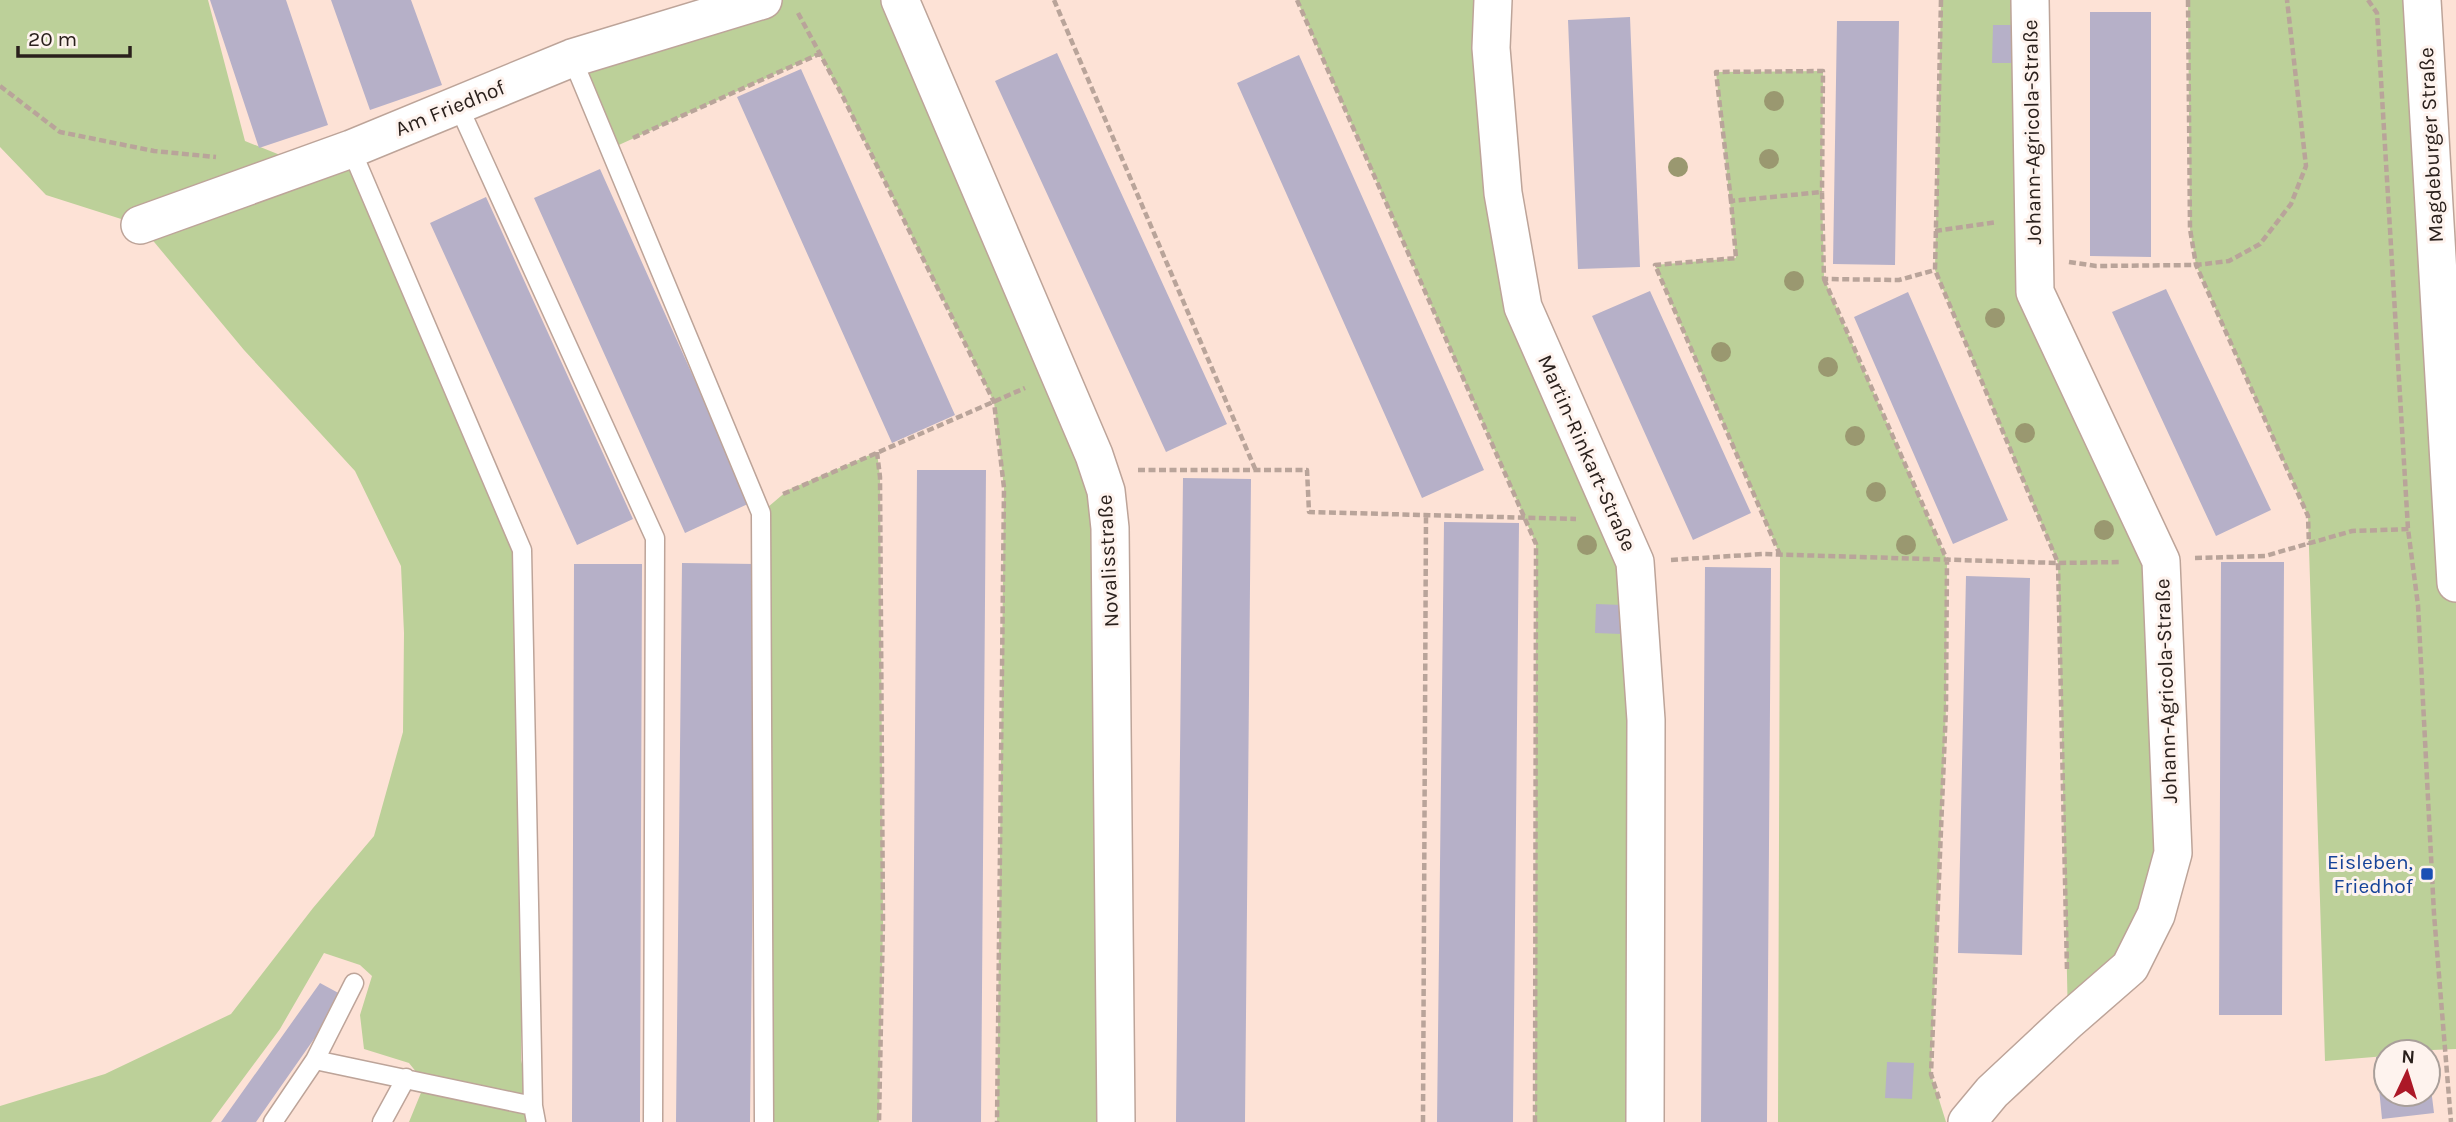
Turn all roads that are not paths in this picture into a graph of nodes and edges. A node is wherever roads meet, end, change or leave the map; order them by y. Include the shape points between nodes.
1 (900, 0) edge
2 (1493, 0) edge
3 (2030, 0) edge
4 (2422, 0) edge
5 (780, 5) edge
6 (572, 58) junction
7 (458, 105) junction
8 (351, 149) junction
9 (2445, 195) edge
10 (140, 225) dead end
11 (2456, 583) edge
12 (354, 983) dead end
13 (315, 1060) junction
14 (406, 1079) junction
15 (1953, 1111) edge
16 (534, 1114) edge
17 (273, 1122) edge
18 (382, 1122) edge
19 (653, 1122) edge
20 (764, 1122) edge
21 (1116, 1122) edge
22 (1645, 1122) edge

1 - 21 street, Novalisstraße via 1106,491 1111,528
2 - 22 street, Martin-Rinkart-Straße via 1491,48 1503,193 1523,307 1635,562 1646,720
3 - 15 street, Johann-Agricola-Straße via 2035,292 2161,561 2173,853 2156,915 2130,967 1993,1092
4 - 9 street, Magdeburger Straße
5 - 6 street, Am Friedhof
6 - 7 street, Am Friedhof
6 - 20 lane via 761,513
7 - 8 street, Am Friedhof
7 - 19 lane via 656,538
8 - 10 street, Am Friedhof
8 - 16 lane via 522,550
9 - 11 street, Magdeburger Straße
12 - 13 lane
13 - 14 lane
13 - 17 lane
14 - 16 lane
14 - 18 lane

